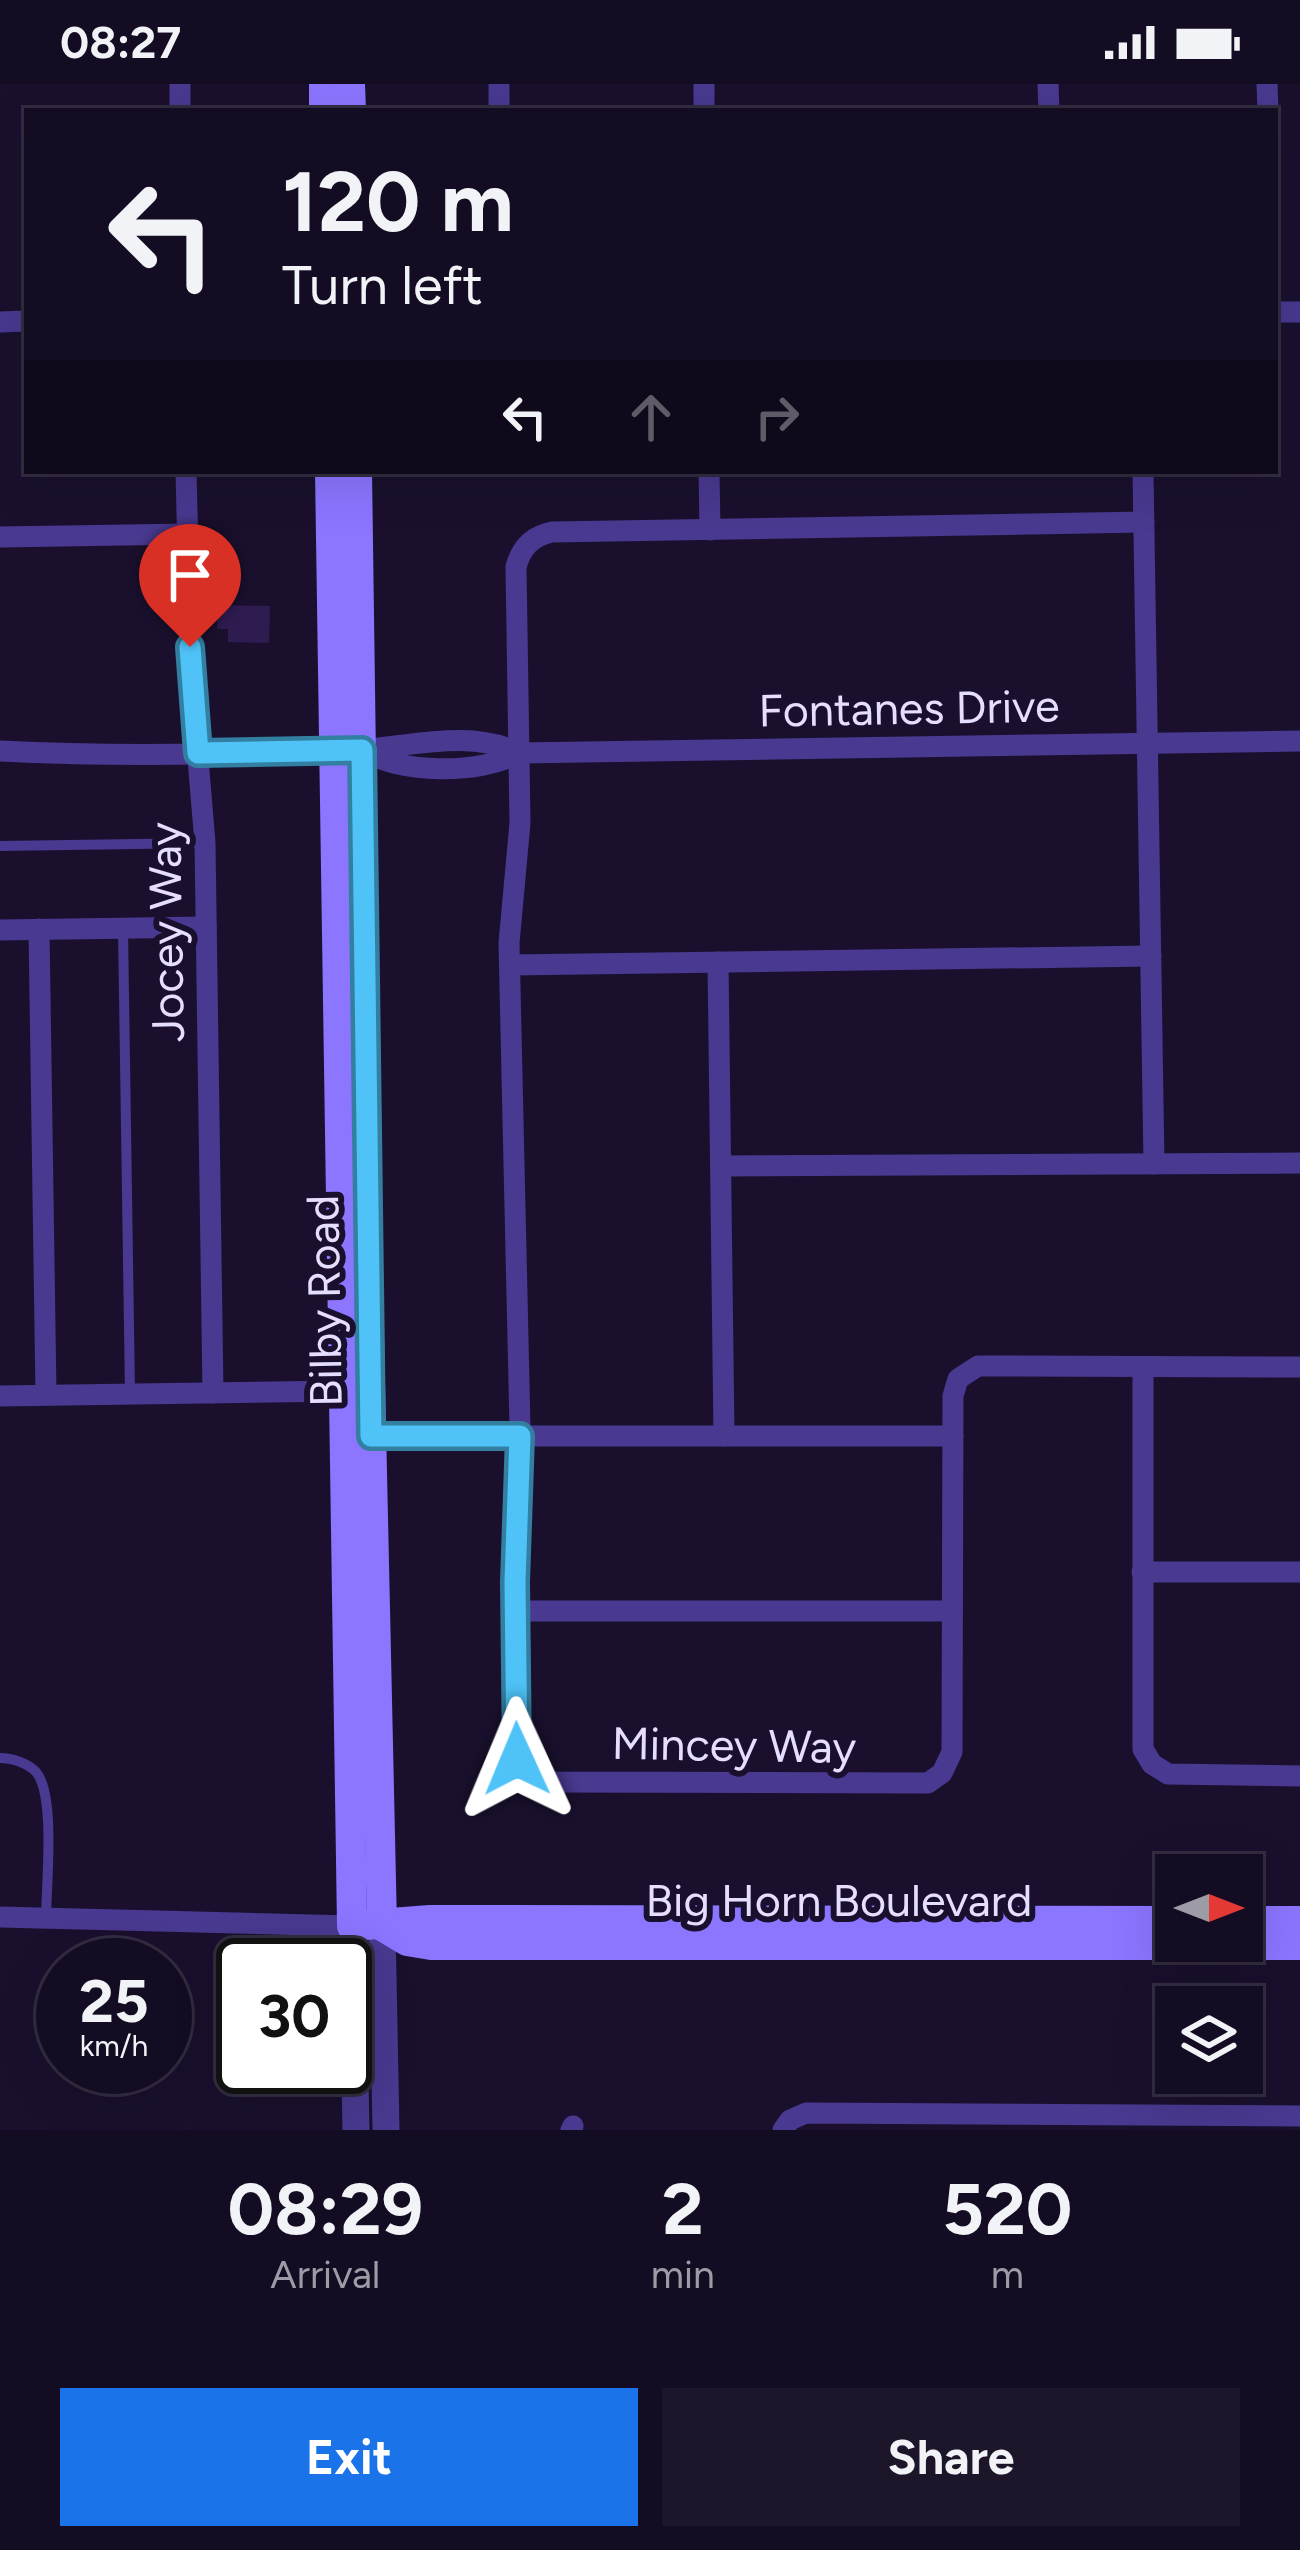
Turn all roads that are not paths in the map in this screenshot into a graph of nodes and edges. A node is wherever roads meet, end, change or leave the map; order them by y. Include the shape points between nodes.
1 (186, 474) edge
2 (329, 474) edge
3 (357, 474) edge
4 (710, 474) edge
5 (1143, 474) edge
6 (1144, 523) junction
7 (710, 530) junction
8 (187, 534) junction
9 (0, 537) edge
10 (1300, 741) edge
11 (1148, 743) junction
12 (348, 750) junction
13 (0, 751) edge
14 (198, 753) junction
15 (519, 753) junction
16 (205, 843) junction
17 (0, 846) edge
18 (206, 927) junction
19 (123, 928) junction
20 (39, 929) junction
21 (0, 930) edge
22 (1151, 956) junction
23 (718, 962) junction
24 (510, 965) junction
25 (1300, 1163) edge
26 (1154, 1164) junction
27 (721, 1166) junction
28 (1143, 1367) junction
29 (1300, 1367) edge
30 (344, 1390) junction
31 (213, 1393) junction
32 (130, 1394) junction
33 (46, 1395) junction
34 (0, 1396) edge
35 (371, 1436) junction
36 (520, 1436) junction
37 (724, 1436) junction
38 (953, 1436) junction
39 (1142, 1572) junction
40 (1300, 1572) edge
41 (516, 1611) junction
42 (952, 1611) junction
43 (0, 1757) edge
44 (1300, 1776) edge
45 (0, 1917) edge
46 (46, 1918) junction
47 (1155, 1921) edge
48 (1263, 1921) edge
49 (1300, 1921) edge
50 (367, 1926) junction
51 (1300, 1945) edge
52 (1300, 2116) edge
53 (973, 2122) edge
54 (1182, 2123) edge
55 (787, 2125) edge
56 (356, 2130) edge
57 (386, 2130) edge

1 - 8 street, Jocey Way
2 - 12 main road, Bilby Road
3 - 12 main road, Bilby Road
4 - 7 street
5 - 6 street
6 - 7 street, Mincey Way
6 - 11 street
7 - 15 street, Mincey Way via 552,532 528,543 516,567
8 - 9 street
8 - 14 street, Jocey Way
10 - 11 street, Fontanes Drive
11 - 15 street, Fontanes Drive
11 - 22 street
12 - 14 street, Fontanes Drive
12 - 15 street, Fontanes Drive via 478,742
12 - 30 main road, Bilby Road
12 - 35 main road, Bilby Road
13 - 14 street, Fontanes Drive
14 - 16 street, Jocey Way
15 - 24 street, Mincey Way
16 - 17 lane
16 - 18 street, Jocey Way
18 - 19 street
18 - 31 street, Jocey Way
19 - 20 street
19 - 32 lane
20 - 21 street
20 - 33 street
22 - 23 street
22 - 26 street
23 - 24 street
23 - 27 street
24 - 36 street, Mincey Way
25 - 26 street
26 - 27 street
27 - 37 street
28 - 29 street, Mincey Way
28 - 38 street, Mincey Way via 970,1369 954,1387
28 - 39 street
30 - 31 street
30 - 50 main road, Bilby Road
31 - 32 street
32 - 33 street
33 - 34 street
35 - 36 street
35 - 50 main road, Bilby Road
36 - 37 street
36 - 41 street, Mincey Way
37 - 38 street
38 - 42 street, Mincey Way
39 - 40 street
39 - 44 street via 1147,1757 1178,1775
41 - 42 street
41 - 42 street, Mincey Way via 515,1752 530,1778 911,1786 936,1779 952,1752
43 - 46 lane via 35,1771 46,1792
45 - 46 street
46 - 50 street
47 - 50 main road, Big Horn Boulevard
48 - 49 main road
50 - 51 main road, Big Horn Boulevard via 431,1945
50 - 56 street, Bilby Road
50 - 57 street, Bilby Road
52 - 54 street
53 - 54 street
53 - 55 street via 806,2113

